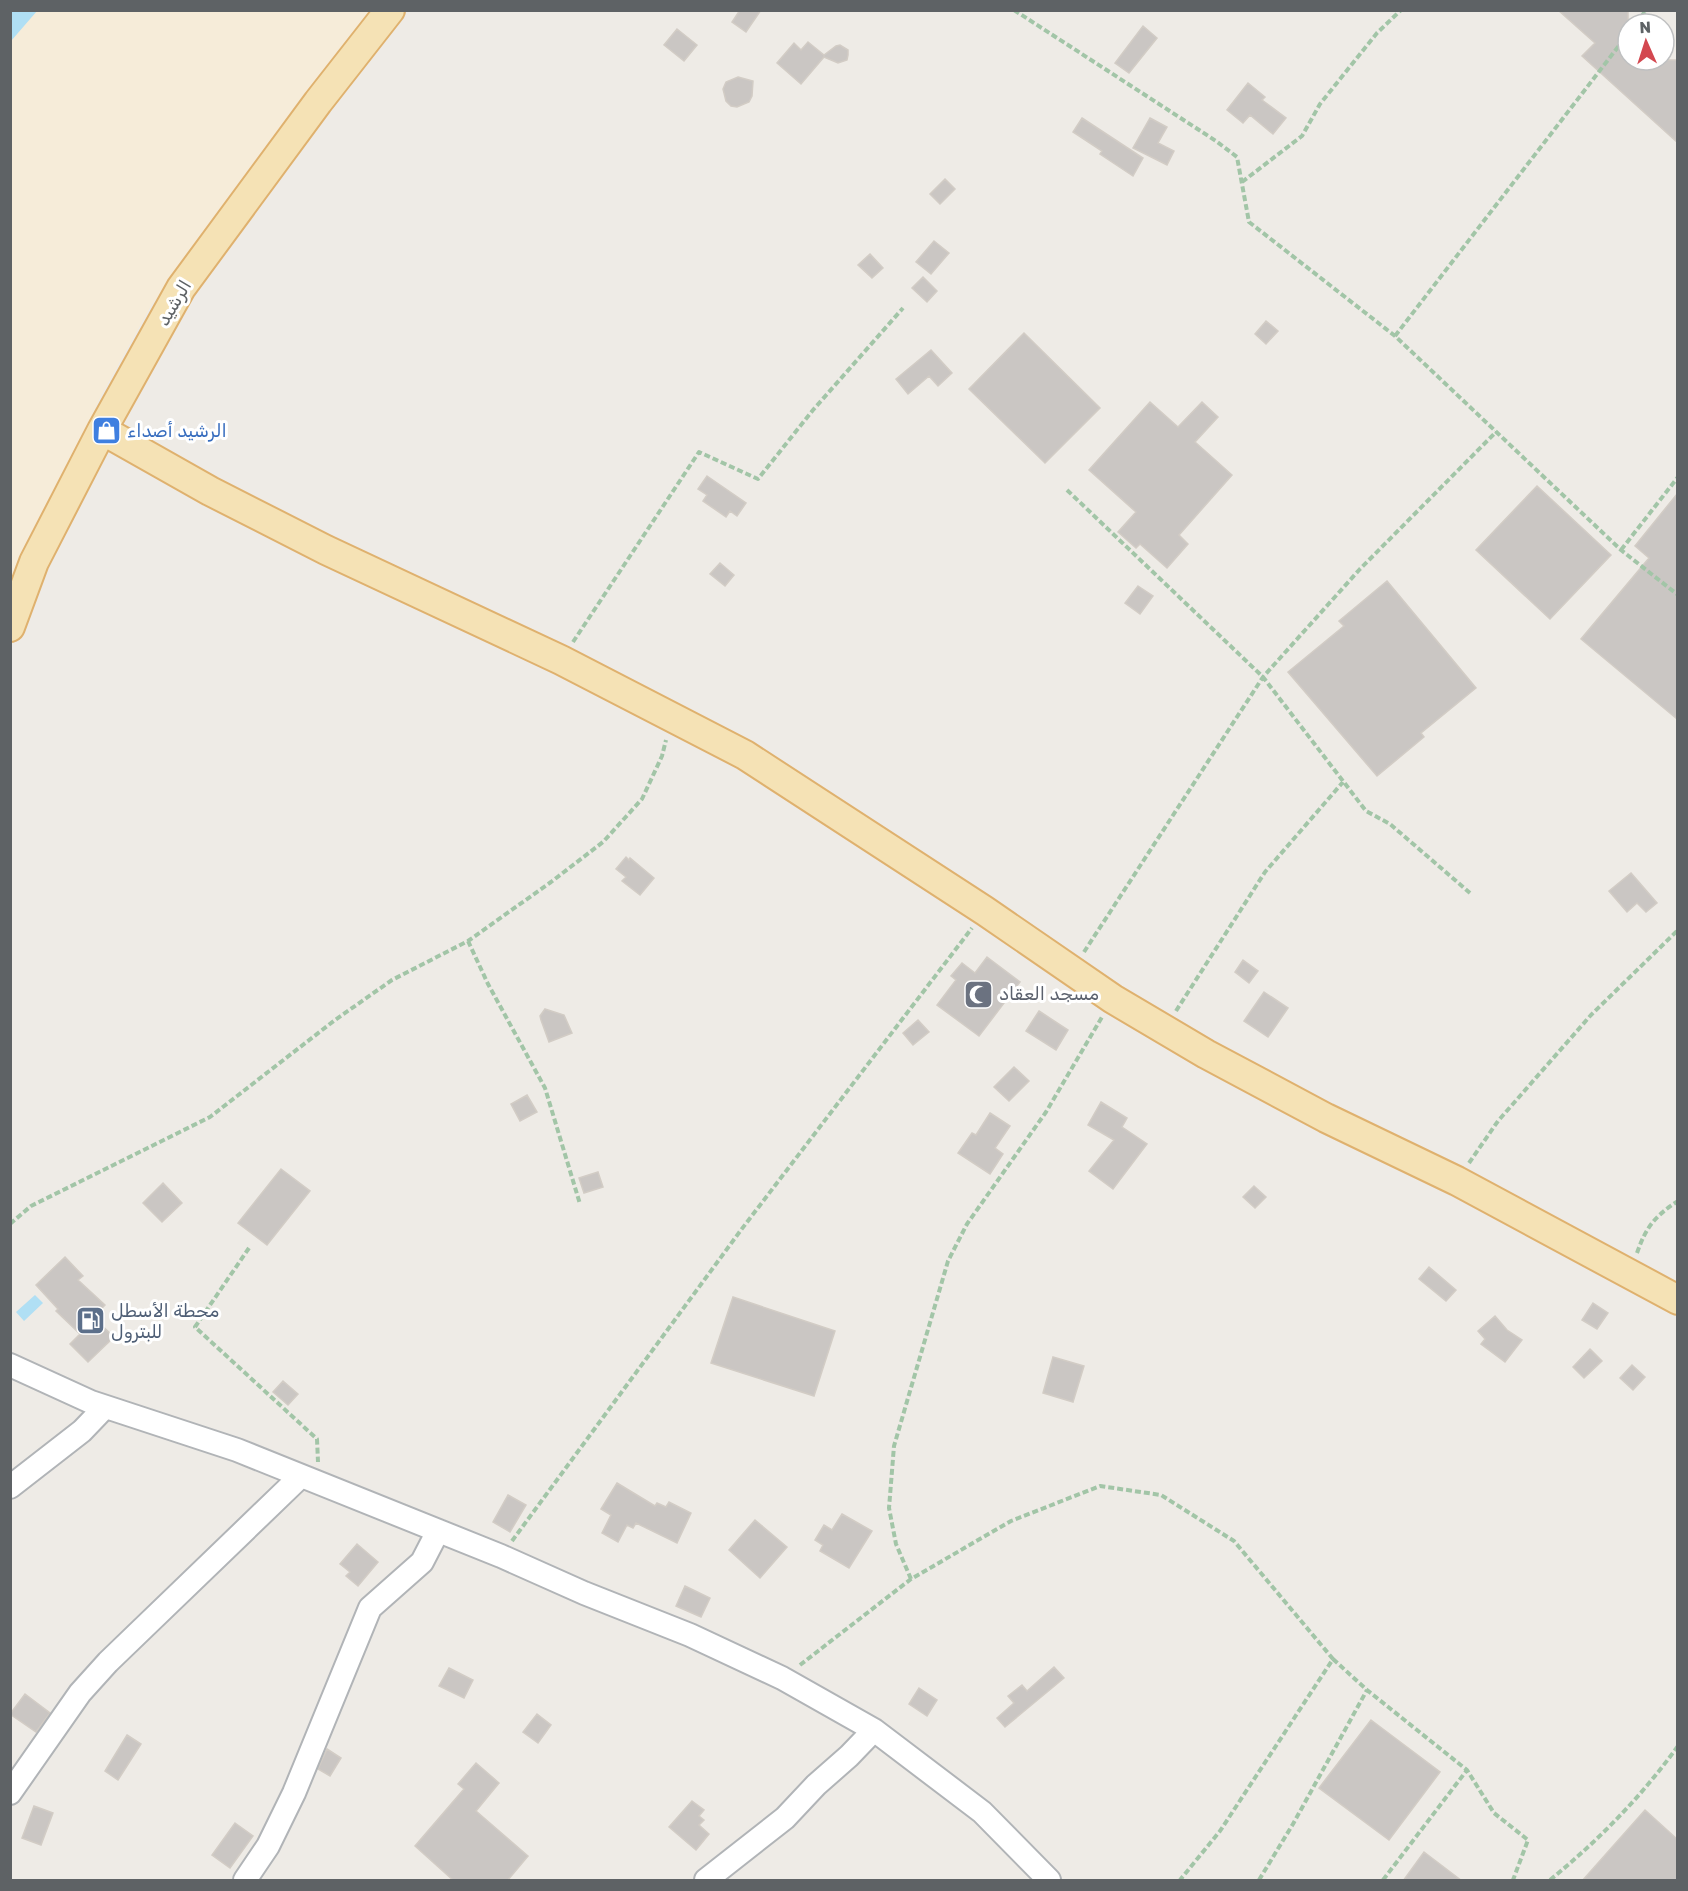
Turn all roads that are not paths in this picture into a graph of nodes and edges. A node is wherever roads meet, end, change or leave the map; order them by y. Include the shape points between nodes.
1 (390, 10) edge
2 (102, 430) junction
3 (10, 627) edge
4 (1677, 1300) edge
5 (10, 1365) edge
6 (105, 1407) junction
7 (310, 1480) junction
8 (10, 1487) edge
9 (438, 1531) junction
10 (874, 1730) junction
11 (10, 1794) edge
12 (245, 1881) edge
13 (706, 1881) edge
14 (1049, 1881) edge

1 - 2 main road, الرشيد via 181,288
2 - 3 main road, الرشيد via 34,562
2 - 4 main road via 273,523 561,660 745,755 1165,1030
5 - 6 street
6 - 7 street via 237,1450
6 - 8 street
7 - 9 street
7 - 11 street via 108,1662 80,1693
9 - 10 street via 690,1635 783,1678
9 - 12 street via 422,1562 370,1608 294,1793 268,1846
10 - 13 street via 785,1818
10 - 14 street via 982,1812

